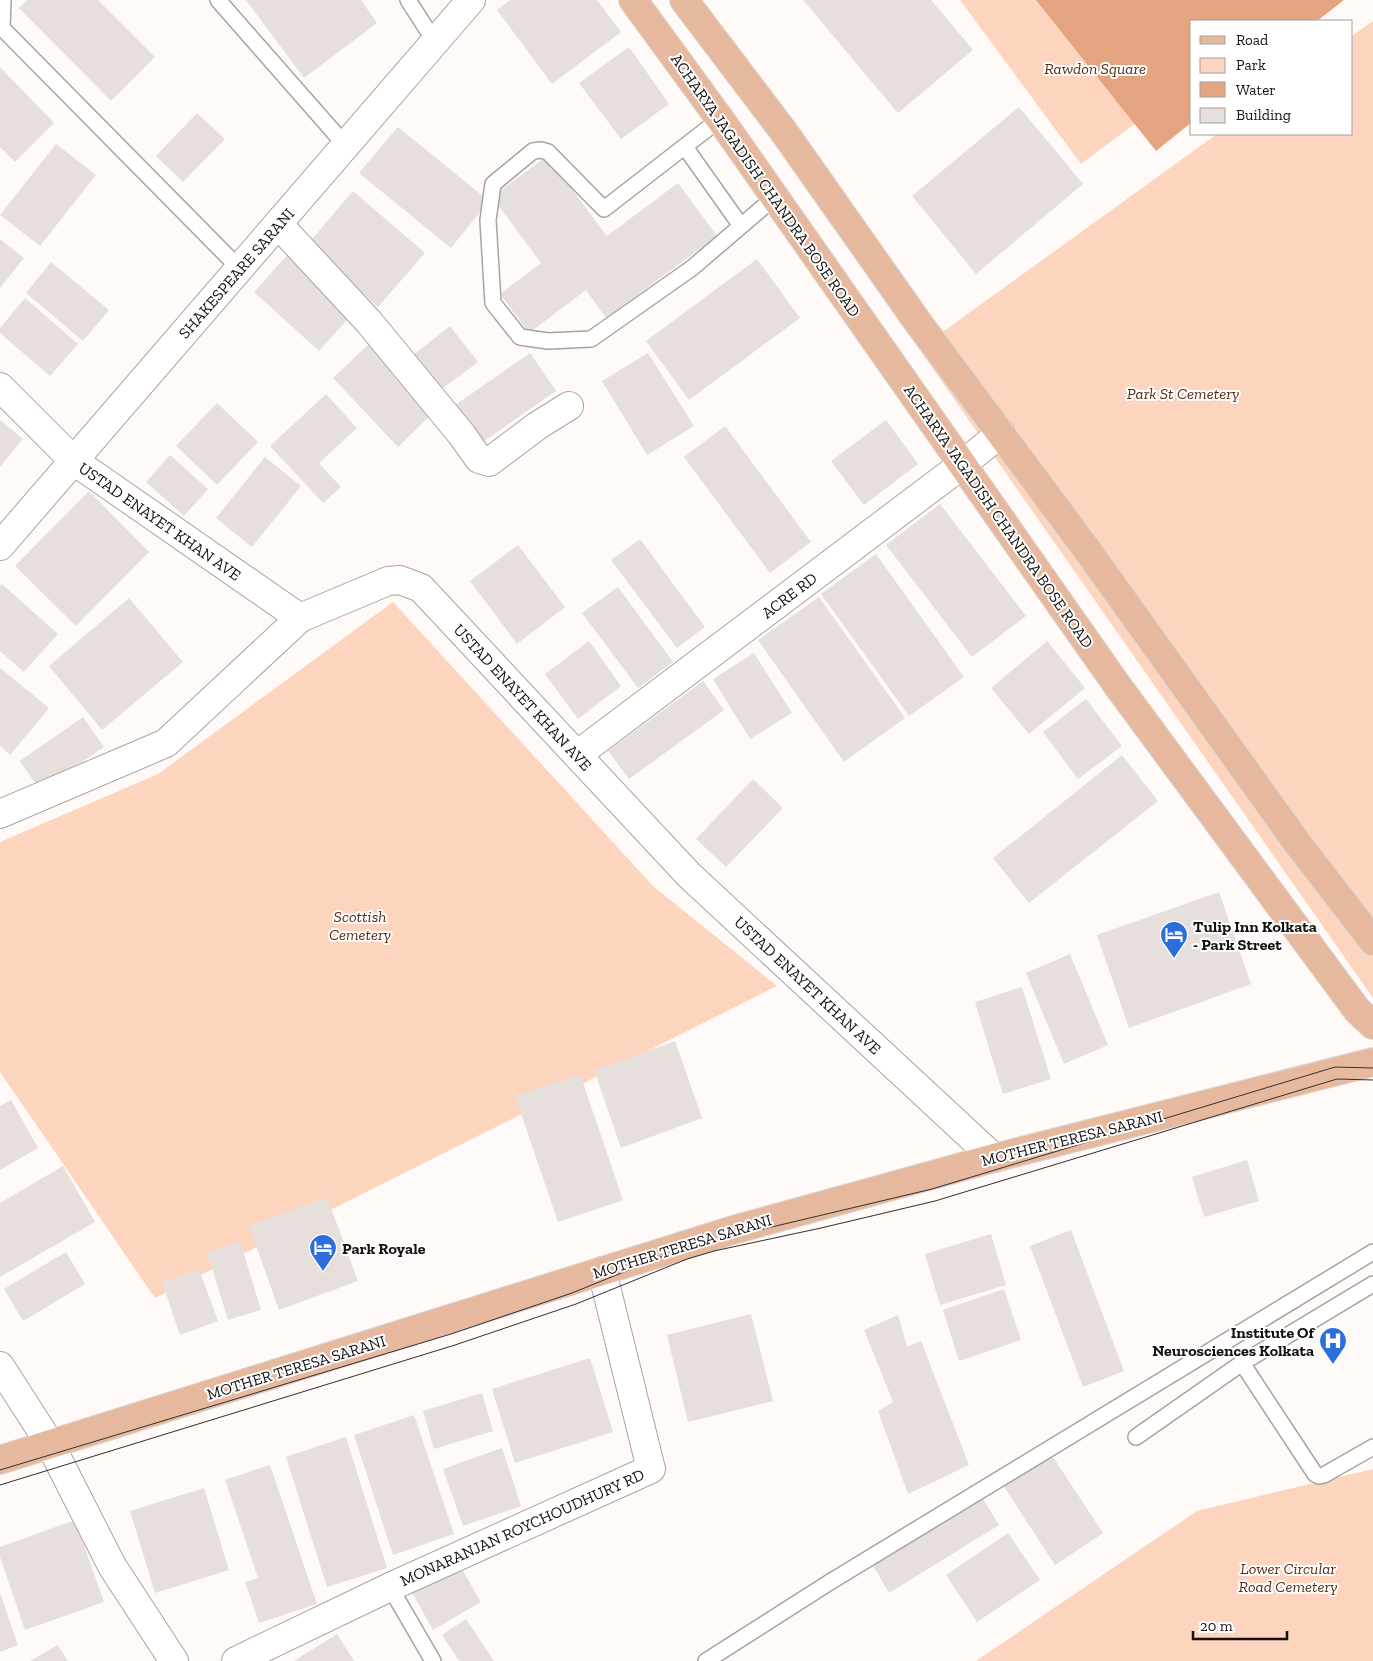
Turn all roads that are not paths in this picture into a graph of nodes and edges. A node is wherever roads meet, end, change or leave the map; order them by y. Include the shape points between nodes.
1 (3, 0) edge
2 (218, 0) edge
3 (408, 0) edge
4 (471, 0) edge
5 (633, 0) edge
6 (684, 0) edge
7 (435, 42) junction
8 (720, 119) junction
9 (346, 146) junction
10 (685, 147) junction
11 (776, 197) junction
12 (278, 224) junction
13 (742, 226) junction
14 (240, 269) junction
15 (0, 387) edge
16 (569, 406) dead end
17 (1000, 433) junction
18 (74, 461) junction
19 (963, 464) junction
20 (0, 546) edge
21 (300, 618) junction
22 (577, 755) junction
23 (0, 814) edge
24 (1373, 941) edge
25 (1373, 1025) edge
26 (1373, 1062) edge
27 (994, 1158) junction
28 (1373, 1252) edge
29 (602, 1271) junction
30 (1373, 1284) edge
31 (1242, 1363) junction
32 (0, 1366) edge
33 (1136, 1437) dead end
34 (50, 1444) junction
35 (1373, 1447) edge
36 (0, 1460) edge
37 (390, 1586) junction
38 (174, 1661) edge
39 (236, 1661) edge
40 (433, 1661) edge
41 (706, 1661) edge

1 - 14 lane via 2,28
2 - 9 lane
3 - 7 lane
4 - 7 street, SHAKESPEARE SARANI
5 - 8 main road, ACHARYA JAGADISH CHANDRA BOSE ROAD
6 - 17 main road via 784,132
7 - 9 street, SHAKESPEARE SARANI
8 - 10 lane
8 - 11 main road, ACHARYA JAGADISH CHANDRA BOSE ROAD
9 - 12 street, SHAKESPEARE SARANI
10 - 13 lane
10 - 13 lane via 604,209 548,152 533,151 493,184 488,220 493,303 520,338 548,341 592,339 692,268
11 - 13 lane
11 - 19 main road, ACHARYA JAGADISH CHANDRA BOSE ROAD
12 - 14 street, SHAKESPEARE SARANI
12 - 16 street via 369,322 479,458 489,462
14 - 18 street, SHAKESPEARE SARANI
15 - 18 street, USTAD ENAYET KHAN AVE
17 - 19 street, ACRE RD
17 - 24 main road via 1086,547 1298,844
18 - 20 street, SHAKESPEARE SARANI
18 - 21 street, USTAD ENAYET KHAN AVE
19 - 22 street, ACRE RD
19 - 25 main road, ACHARYA JAGADISH CHANDRA BOSE ROAD via 1117,685 1357,1010
21 - 22 street, USTAD ENAYET KHAN AVE via 388,581 400,580 421,588
21 - 23 street via 166,743
22 - 27 street, USTAD ENAYET KHAN AVE via 689,875
26 - 27 main road, MOTHER TERESA SARANI
27 - 29 main road, MOTHER TERESA SARANI via 733,1230
28 - 41 lane via 830,1582
29 - 34 main road, MOTHER TERESA SARANI
29 - 37 street, MONARANJAN ROYCHOUDHURY RD via 650,1469
30 - 31 lane
31 - 33 lane
31 - 35 lane via 1315,1474 1324,1474
32 - 34 street
34 - 36 main road, MOTHER TERESA SARANI
34 - 38 street via 112,1566
37 - 39 street, MONARANJAN ROYCHOUDHURY RD
37 - 40 lane

